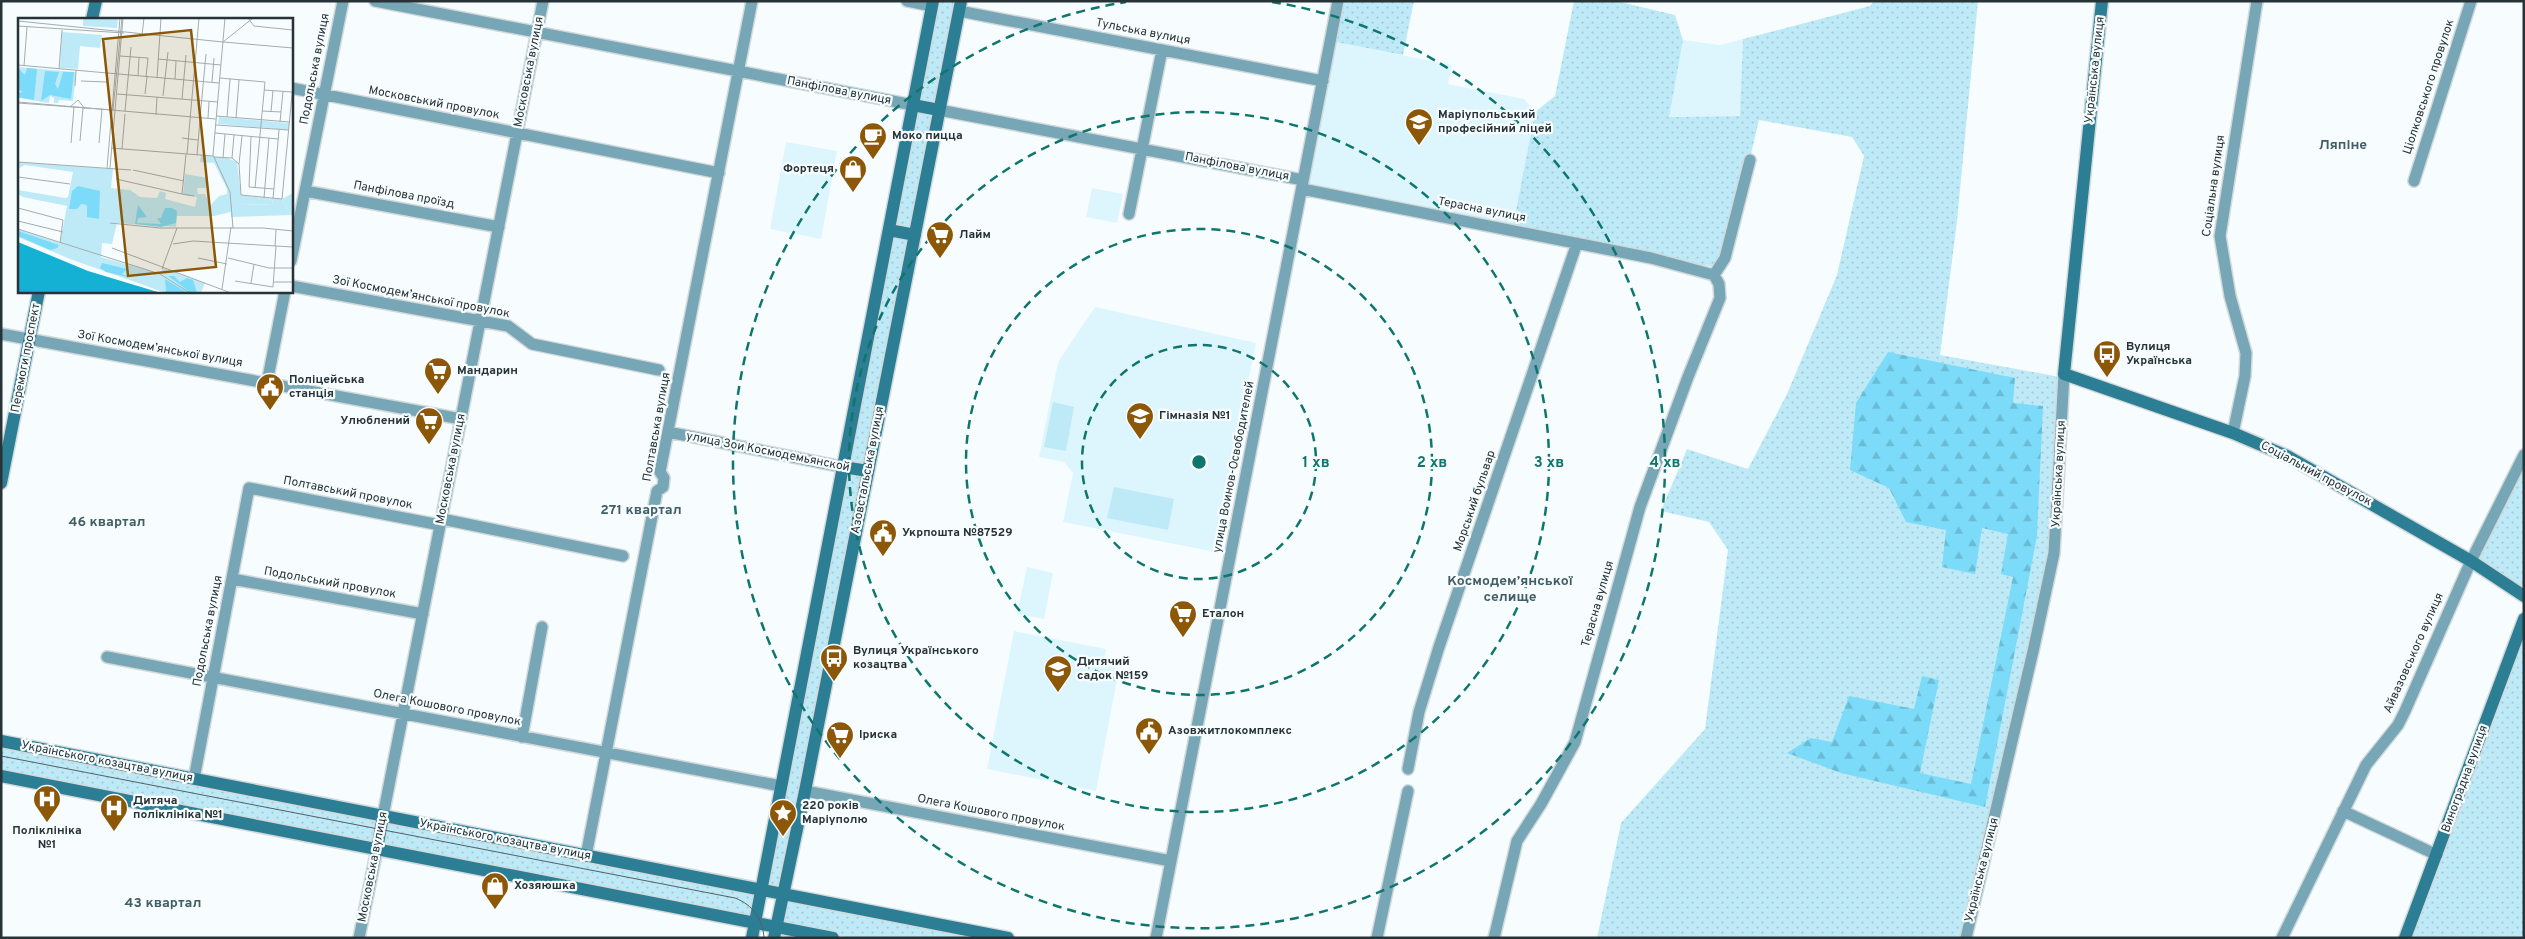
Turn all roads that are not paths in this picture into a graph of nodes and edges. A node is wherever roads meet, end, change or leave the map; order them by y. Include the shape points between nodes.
1 (96, 1) edge
2 (343, 1) edge
3 (375, 1) edge
4 (543, 1) edge
5 (752, 1) edge
6 (907, 1) edge
7 (1338, 1) edge
8 (2102, 1) edge
9 (2257, 1) edge
10 (2471, 1) edge
11 (933, 4) edge
12 (960, 6) edge
13 (92, 18) edge
14 (537, 32) junction
15 (1162, 50) junction
16 (739, 71) junction
17 (1323, 81) junction
18 (292, 88) edge
19 (324, 95) junction
20 (913, 105) junction
21 (939, 110) junction
22 (517, 133) junction
23 (1142, 149) junction
24 (1750, 160) dead end
25 (719, 173) junction
26 (2414, 181) dead end
27 (1302, 184) junction
28 (305, 191) junction
29 (1129, 214) dead end
30 (499, 227) junction
31 (889, 230) junction
32 (915, 235) junction
33 (1577, 243) junction
34 (292, 256) edge
35 (1714, 274) junction
36 (292, 286) edge
37 (39, 292) edge
38 (285, 292) edge
39 (480, 321) junction
40 (1, 334) edge
41 (30, 339) junction
42 (659, 370) dead end
43 (2064, 374) junction
44 (267, 383) junction
45 (461, 419) junction
46 (668, 432) junction
47 (2233, 432) junction
48 (2524, 455) edge
49 (843, 467) junction
50 (868, 472) junction
51 (1, 483) edge
52 (250, 488) joint
53 (441, 522) junction
54 (623, 556) dead end
55 (2471, 561) junction
56 (232, 579) junction
57 (2524, 596) edge
58 (423, 614) junction
59 (2524, 619) edge
60 (542, 627) dead end
61 (107, 657) dead end
62 (214, 678) junction
63 (403, 714) junction
64 (522, 737) junction
65 (1, 742) edge
66 (606, 753) junction
67 (1408, 769) dead end
68 (1, 776) edge
69 (194, 779) junction
70 (781, 786) junction
71 (805, 791) junction
72 (1408, 791) dead end
73 (2343, 811) junction
74 (383, 816) junction
75 (377, 849) junction
76 (586, 856) junction
77 (2437, 856) junction
78 (1171, 861) junction
79 (760, 890) junction
80 (784, 894) junction
81 (755, 922) junction
82 (775, 932) edge
83 (359, 938) edge
84 (752, 938) edge
85 (833, 938) edge
86 (1008, 938) edge
87 (1156, 938) edge
88 (1377, 938) edge
89 (1494, 938) edge
90 (1966, 938) edge
91 (2282, 938) edge
92 (2405, 938) edge

1 - 13 street
2 - 19 street, Подольська вулиця
3 - 14 street, Панфілова вулиця
4 - 14 street, Московська вулиця
5 - 16 street, Полтавська вулиця
6 - 11 street
7 - 17 street, улица Воинов-Освободителей
8 - 43 street, Українська вулиця
9 - 47 street, Соціальна вулиця via 2220,236 2230,296 2246,353 2245,376
10 - 26 street, Ціолковського провулок
11 - 20 street, Азовстальська вулиця
12 - 15 street, Тульська вулиця
12 - 21 street, Азовстальська вулиця
14 - 16 street, Панфілова вулиця
14 - 22 street, Московська вулиця
15 - 17 street, Тульська вулиця
15 - 23 street
16 - 20 street, Панфілова вулиця
16 - 25 street, Полтавська вулиця
17 - 27 street, улица Воинов-Освободителей
18 - 19 street, Московський провулок
19 - 22 street, Московський провулок
19 - 28 street, Подольська вулиця
20 - 21 street, Панфілова вулиця
20 - 31 street, Азовстальська вулиця
21 - 23 street, Панфілова вулиця
21 - 32 street, Азовстальська вулиця
22 - 25 street, Московський провулок
22 - 30 street, Московська вулиця
23 - 27 street, Панфілова вулиця
23 - 29 street
24 - 35 street via 1725,258
25 - 46 street, Полтавська вулиця
27 - 33 street, Терасна вулиця
27 - 78 street, улица Воинов-Освободителей
28 - 30 street, Панфілова проїзд
28 - 34 street, Подольська вулиця
30 - 39 street, Московська вулиця
31 - 32 street
31 - 49 street, Азовстальська вулиця
32 - 50 street, Азовстальська вулиця
33 - 35 street, Терасна вулиця
33 - 67 street, Морський бульвар via 1439,647
35 - 89 street, Терасна вулиця via 1720,298 1640,508 1575,742 1517,841
36 - 39 street, Зої Космодем’янської провулок
37 - 41 street, Перемоги проспект
38 - 44 street
39 - 42 street, Зої Космодем’янської провулок via 508,326 532,344
39 - 45 street, Московська вулиця
40 - 41 street, Зої Космодем’янської вулиця
41 - 44 street, Зої Космодем’янської вулиця
41 - 51 street, Перемоги проспект
43 - 47 street, Соціальний провулок
43 - 90 street, Українська вулиця via 2054,553
44 - 45 street, Зої Космодем’янської вулиця
45 - 53 street, Московська вулиця
46 - 49 street, улица Зои Космодемьянской
46 - 66 street, Полтавська вулиця via 660,472 664,478 662,487 657,491
47 - 55 street, Соціальний провулок via 2288,456
48 - 55 street, Айвазовського вулиця
49 - 50 street, улица Зои Космодемьянской
49 - 70 street, Азовстальська вулиця
50 - 71 street, Азовстальська вулиця
52 - 53 street, Полтавський провулок
52 - 56 street, Подольська вулиця
53 - 54 street, Полтавський провулок
53 - 58 street, Московська вулиця
55 - 57 street, Соціальний провулок
55 - 73 street, Айвазовського вулиця via 2398,725 2366,765
56 - 58 street, Подольський провулок
56 - 62 street, Подольська вулиця
58 - 63 street, Московська вулиця
59 - 77 street, Виноградна вулиця
60 - 64 street
61 - 62 street, Олега Кошового провулок
62 - 63 street, Олега Кошового провулок
62 - 69 street, Подольська вулиця
63 - 64 street, Олега Кошового провулок
63 - 74 street, Московська вулиця
64 - 66 street, Олега Кошового провулок
65 - 69 street, Українського козацтва вулиця
66 - 70 street, Олега Кошового провулок
66 - 76 street, Полтавська вулиця
68 - 75 street
69 - 74 street, Українського козацтва вулиця
70 - 79 street, Азовстальська вулиця
71 - 78 street, Олега Кошового провулок
71 - 80 street, Азовстальська вулиця
72 - 88 street
73 - 77 street
73 - 91 street, Айвазовського вулиця
74 - 75 street, Московська вулиця
74 - 76 street, Українського козацтва вулиця
75 - 81 street
75 - 83 street, Московська вулиця
76 - 79 street, Українського козацтва вулиця
77 - 92 street, Виноградна вулиця
78 - 87 street, улица Воинов-Освободителей
79 - 80 street, Українського козацтва вулиця
79 - 81 street, Азовстальська вулиця
80 - 82 street, Азовстальська вулиця
80 - 86 street, Українського козацтва вулиця
81 - 82 street
81 - 84 street, Азовстальська вулиця
82 - 85 street

